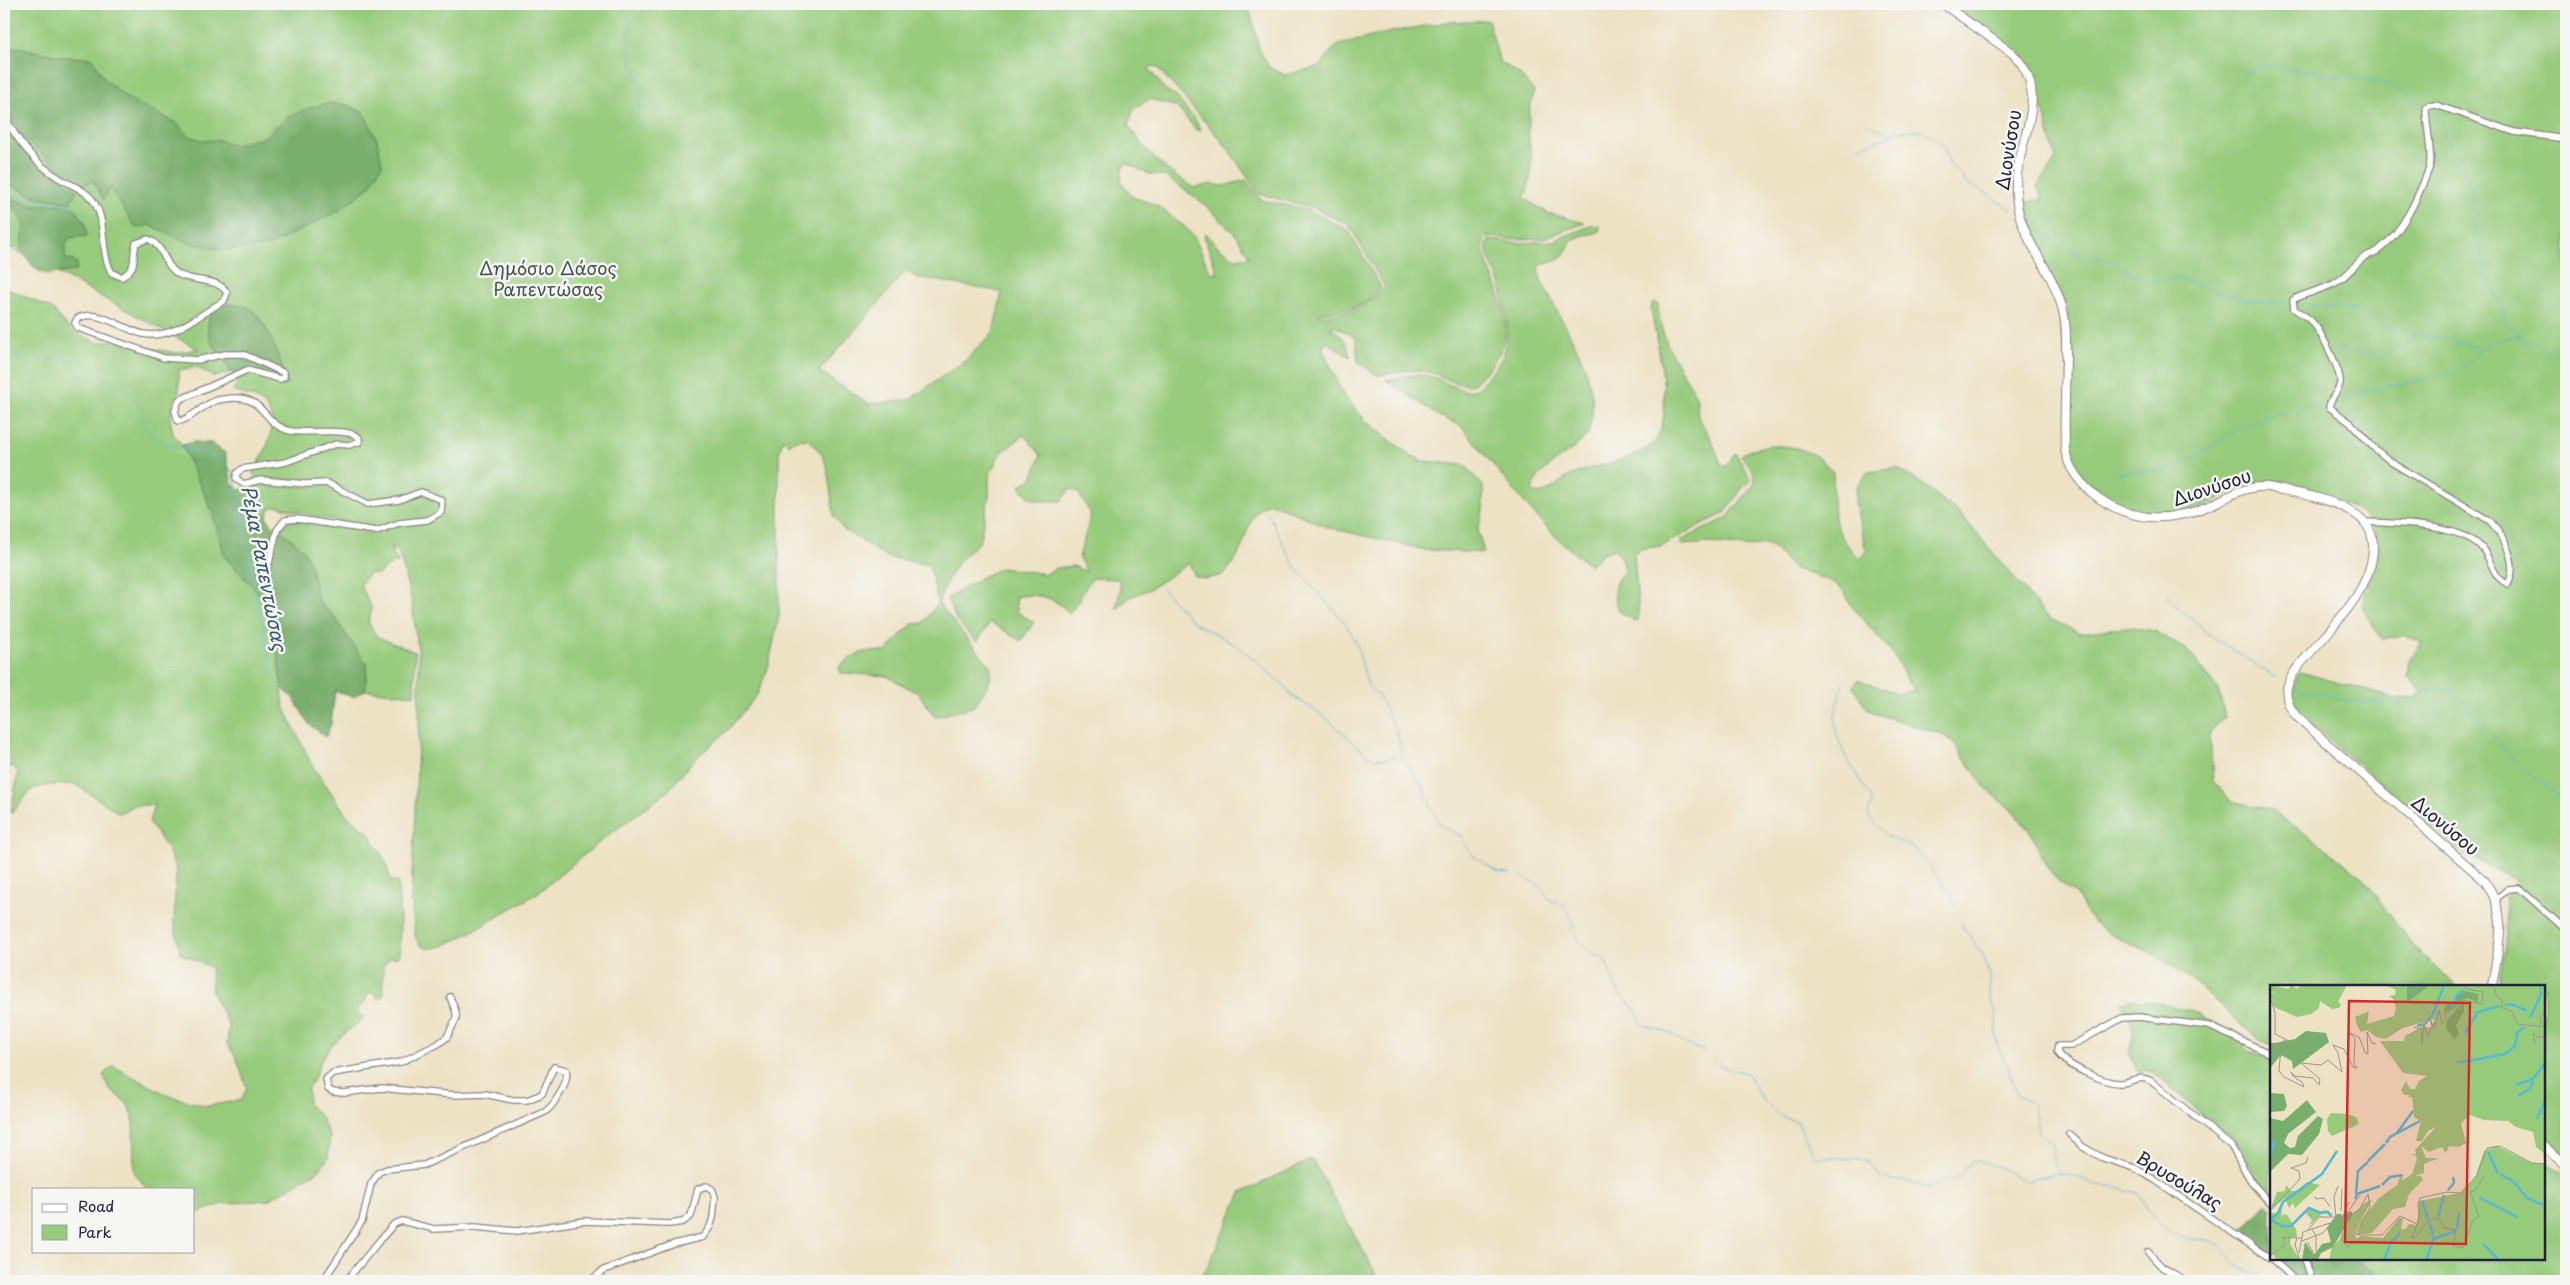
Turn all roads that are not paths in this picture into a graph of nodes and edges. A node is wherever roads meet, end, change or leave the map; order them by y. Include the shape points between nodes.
1 (1944, 4) edge
2 (4, 115) edge
3 (2566, 139) edge
4 (2365, 522) junction
5 (262, 588) dead end
6 (2496, 899) junction
7 (2564, 929) dead end
8 (2492, 985) edge
9 (450, 997) dead end
10 (2270, 1054) edge
11 (2069, 1134) dead end
12 (2545, 1147) edge
13 (2566, 1166) edge
14 (2270, 1203) edge
15 (2148, 1252) dead end
16 (2270, 1258) edge
17 (2272, 1260) edge
18 (2305, 1260) edge
19 (324, 1281) edge
20 (346, 1281) edge
21 (590, 1281) edge
22 (2186, 1281) edge
23 (2296, 1281) edge
24 (2312, 1281) edge

1 - 4 main road, Διονύσου via 2012,53 2022,62 2031,79 2033,95 2018,171 2016,202 2025,233 2058,292 2062,306 2065,325 2065,450 2082,484 2112,507 2145,517 2186,515 2238,491 2260,486 2341,506
2 - 5 street via 13,134 44,166 91,198 112,273 122,277 129,273 136,244 148,239 158,245 178,274 220,285 227,293 224,301 174,330 146,334 89,315 77,319 78,328 164,358 198,360 243,354 284,373 284,378 280,379 247,370 179,400 175,411 178,420 188,419 211,402 238,398 254,402 287,430 348,433 359,438 355,445 336,444 286,462 242,469 236,473 239,482 327,483 368,504 399,500 421,492 442,500 440,512 433,518 399,523 376,531 285,520 277,530
3 - 4 street via 2514,132 2436,105 2427,106 2424,111 2431,161 2420,191 2399,227 2383,247 2364,258 2344,277 2293,300 2294,309 2318,330 2339,375 2339,387 2329,407 2352,424 2391,462 2490,521 2510,554 2511,578 2508,584 2500,581 2479,545 2456,533 2396,523
4 - 6 main road, Διονύσου via 2374,545 2367,576 2339,620 2292,678 2286,693 2289,708 2475,870
6 - 7 street via 2508,889 2519,888
6 - 8 main road, Διονύσου via 2502,923
9 - 19 street via 456,1019 443,1041 401,1062 333,1073 326,1079 328,1089 344,1093 380,1088 454,1096 484,1094 522,1100 542,1094 554,1067 566,1070 567,1079 545,1112 424,1165 388,1169 377,1174 362,1220
10 - 14 street via 2209,1026 2129,1017 2072,1046 2058,1046 2057,1052 2074,1067 2115,1082 2139,1078 2151,1081 2231,1146 2252,1183
11 - 16 street, Βρυσούλας via 2083,1147 2103,1158 2135,1168 2156,1180
12 - 13 main road
15 - 22 street via 2162,1267
17 - 23 street, Βρυσούλας
18 - 24 street
20 - 21 street via 394,1224 402,1221 434,1229 475,1227 517,1231 584,1221 676,1224 691,1216 698,1189 710,1187 715,1197 713,1218 702,1237 604,1270

